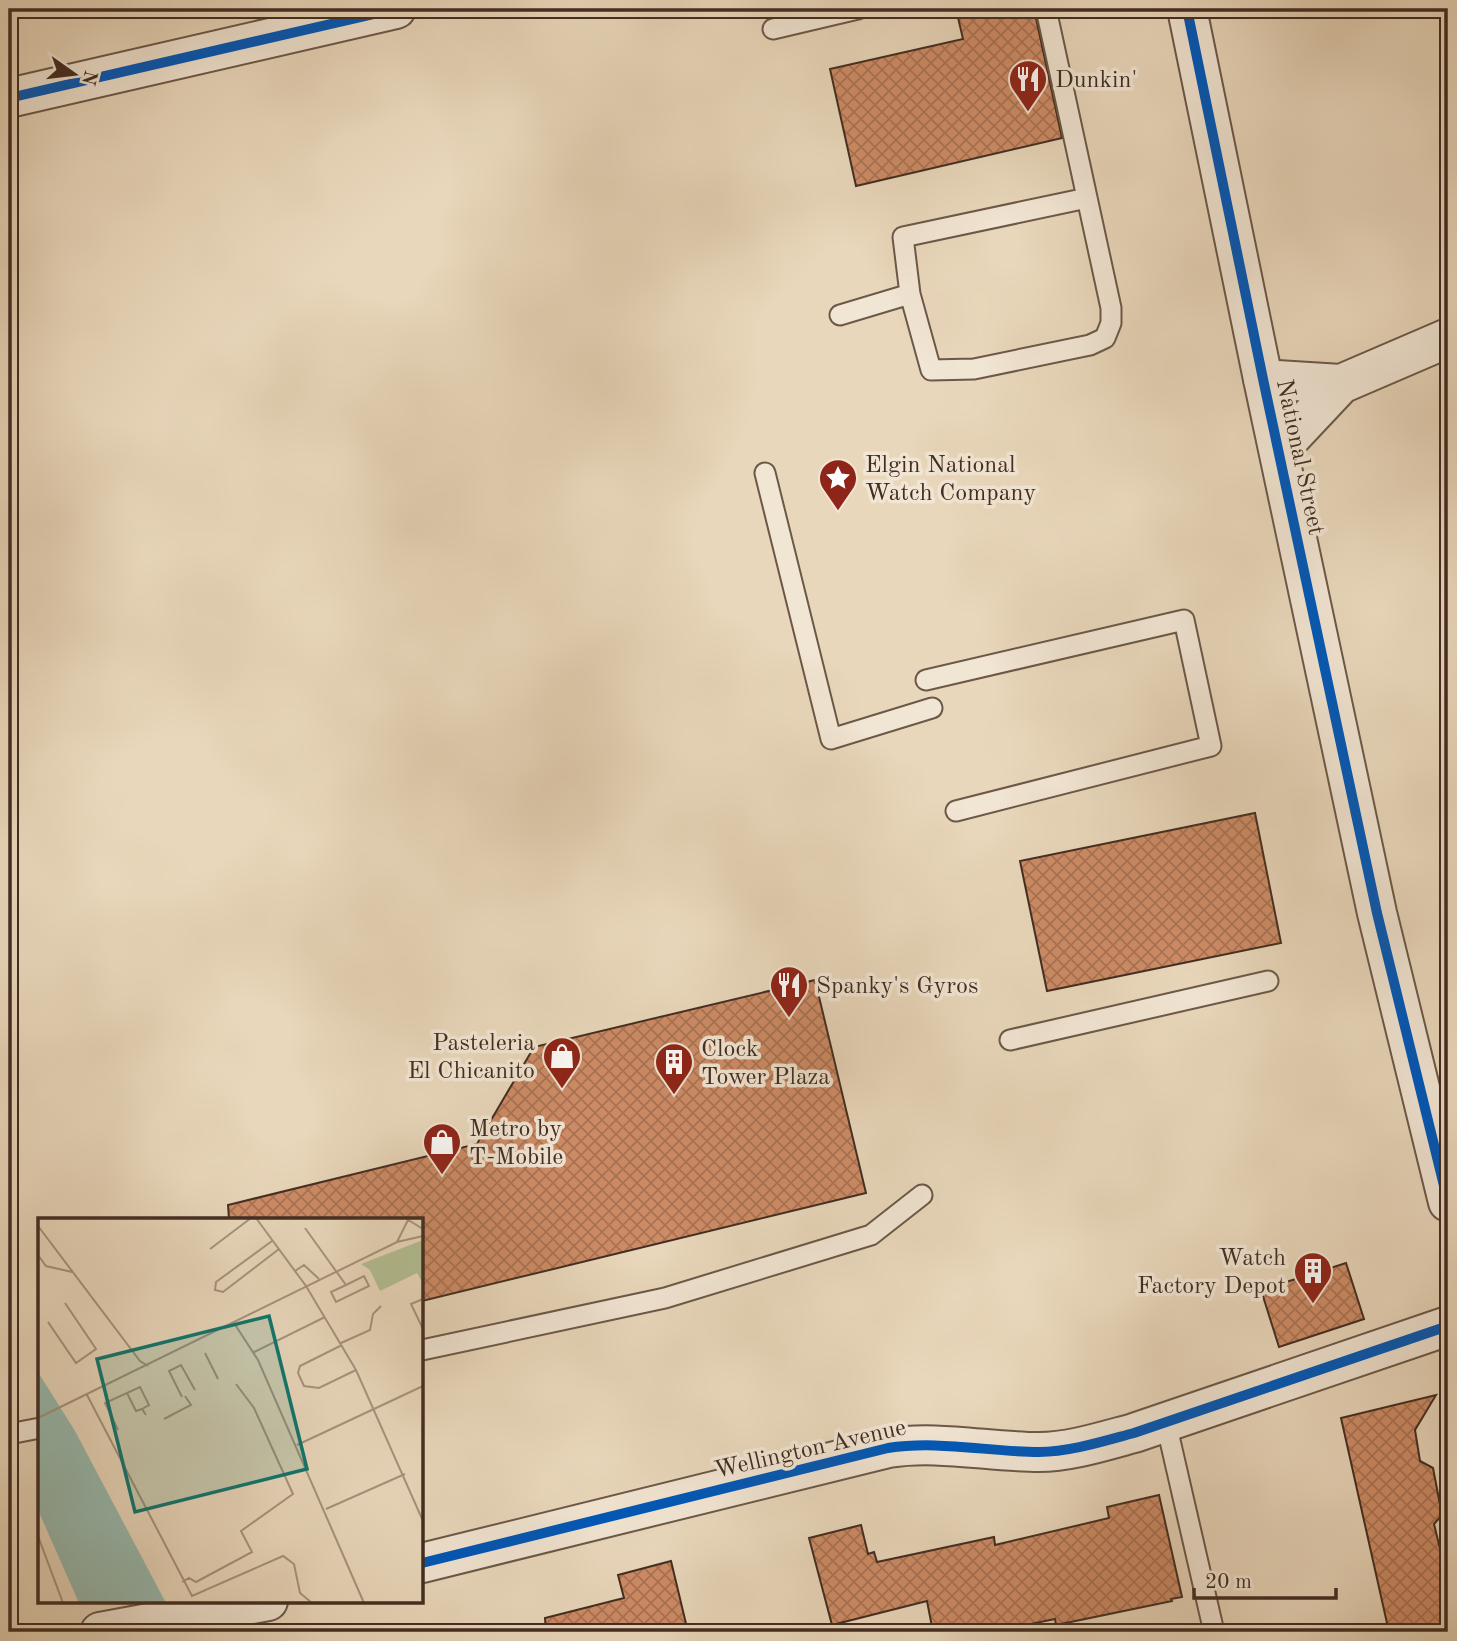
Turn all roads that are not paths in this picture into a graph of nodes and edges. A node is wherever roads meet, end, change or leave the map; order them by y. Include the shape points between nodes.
1 (396, 9) edge
2 (858, 9) edge
3 (1046, 9) edge
4 (1187, 9) edge
5 (773, 29) dead end
6 (9, 98) edge
7 (1087, 198) junction
8 (910, 294) junction
9 (841, 315) dead end
10 (1448, 338) edge
11 (1263, 379) junction
12 (1341, 384) junction
13 (1279, 450) junction
14 (765, 473) dead end
15 (926, 680) dead end
16 (932, 708) dead end
17 (956, 811) dead end
18 (1268, 981) dead end
19 (1010, 1040) dead end
20 (922, 1195) dead end
21 (1448, 1202) edge
22 (1448, 1326) edge
23 (424, 1350) edge
24 (1166, 1423) junction
25 (38, 1428) edge
26 (9, 1434) edge
27 (424, 1563) edge
28 (250, 1614) edge
29 (100, 1632) edge
30 (1214, 1632) edge

1 - 6 street
2 - 5 lane
3 - 7 lane
4 - 11 street, National Street
7 - 8 lane via 903,237
7 - 8 lane via 1111,308 1105,338 975,369 931,370
8 - 9 lane
10 - 12 street
11 - 12 street
11 - 13 street, National Street
12 - 13 street
13 - 21 street, National Street via 1377,912
14 - 16 lane via 831,739
15 - 17 lane via 1184,620 1211,746
18 - 19 lane
20 - 23 lane via 871,1235 665,1298
22 - 24 street, Wellington Avenue
24 - 27 street, Wellington Avenue via 1092,1444 1042,1452 913,1444 888,1448
24 - 30 lane
25 - 26 lane
28 - 29 street

